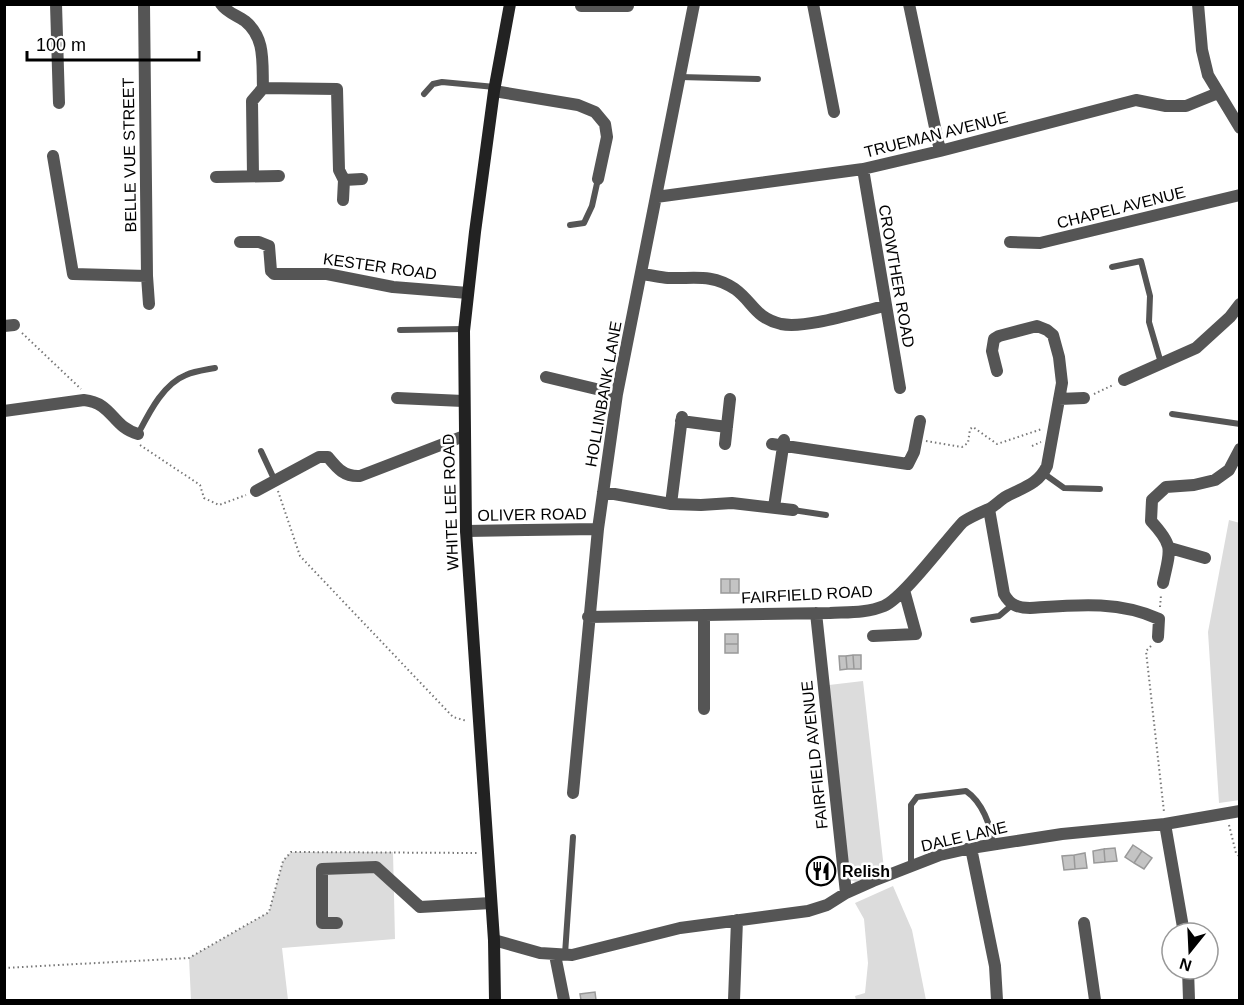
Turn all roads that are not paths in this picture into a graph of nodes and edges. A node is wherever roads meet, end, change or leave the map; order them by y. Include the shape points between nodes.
1 (56, 4) edge
2 (144, 4) edge
3 (221, 4) edge
4 (510, 4) edge
5 (628, 4) edge
6 (694, 4) edge
7 (813, 4) edge
8 (909, 4) edge
9 (1198, 4) edge
10 (581, 6) edge
11 (680, 77) junction
12 (758, 79) dead end
13 (263, 88) junction
14 (495, 89) junction
15 (1218, 93) junction
16 (424, 94) dead end
17 (59, 103) dead end
18 (834, 112) dead end
19 (1239, 128) edge
20 (940, 151) junction
21 (53, 156) dead end
22 (863, 169) junction
23 (253, 176) junction
24 (279, 176) dead end
25 (216, 177) dead end
26 (362, 179) dead end
27 (598, 179) joint
28 (344, 180) junction
29 (1239, 195) edge
30 (656, 197) junction
31 (343, 200) dead end
32 (570, 225) dead end
33 (240, 242) dead end
34 (1010, 242) dead end
35 (1112, 267) dead end
36 (641, 274) junction
37 (147, 276) junction
38 (468, 293) junction
39 (149, 304) dead end
40 (1239, 304) edge
41 (885, 306) junction
42 (464, 329) junction
43 (400, 330) dead end
44 (1161, 364) junction
45 (215, 368) dead end
46 (997, 371) dead end
47 (546, 377) dead end
48 (1124, 380) road end
49 (900, 388) dead end
50 (617, 394) junction
51 (397, 398) dead end
52 (1084, 398) road end
53 (730, 399) dead end
54 (1059, 399) junction
55 (464, 401) junction
56 (4, 411) edge
57 (1172, 414) dead end
58 (920, 421) dead end
59 (1239, 424) edge
60 (727, 428) junction
61 (138, 434) joint
62 (464, 436) junction
63 (724, 444) dead end
64 (1239, 449) edge
65 (261, 451) dead end
66 (1043, 473) junction
67 (275, 482) junction
68 (1100, 489) dead end
69 (256, 491) road end
70 (603, 492) junction
71 (671, 504) junction
72 (774, 507) junction
73 (989, 509) junction
74 (793, 510) joint
75 (826, 515) dead end
76 (598, 530) junction
77 (466, 531) junction
78 (1170, 548) junction
79 (1205, 558) dead end
80 (1163, 583) road end
81 (904, 590) junction
82 (1012, 605) junction
83 (816, 613) junction
84 (704, 615) junction
85 (588, 617) junction
86 (973, 620) dead end
87 (873, 636) dead end
88 (1158, 638) road end
89 (704, 709) dead end
90 (573, 794) dead end
91 (1239, 811) edge
92 (1165, 824) junction
93 (573, 837) dead end
94 (993, 844) junction
95 (971, 848) junction
96 (911, 866) junction
97 (846, 893) junction
98 (491, 903) junction
99 (736, 920) junction
100 (1182, 921) edge
101 (1084, 923) dead end
102 (337, 924) dead end
103 (494, 940) junction
104 (560, 955) junction
105 (1188, 981) edge
106 (495, 1000) edge
107 (564, 1000) edge
108 (734, 1000) edge
109 (997, 1000) edge
110 (1095, 1000) edge
111 (1189, 1000) edge

1 - 17 street
2 - 37 street, BELLE VUE STREET
3 - 13 street via 245,21 261,41
4 - 14 main road, WHITE LEE ROAD
5 - 10 street
6 - 11 street, HOLLINBANK LANE
7 - 18 street
8 - 20 street
9 - 15 street via 1202,50 1208,75
11 - 12 lane
11 - 30 street, HOLLINBANK LANE
13 - 23 street via 252,101
13 - 28 street via 337,88 339,170
14 - 16 lane via 442,82 433,84
14 - 27 street via 578,105 595,112 605,124 607,137
14 - 38 main road, WHITE LEE ROAD
15 - 19 street
15 - 20 street, TRUEMAN AVENUE via 1186,106 1137,100
20 - 22 street, TRUEMAN AVENUE
21 - 37 street via 73,274
22 - 30 street, TRUEMAN AVENUE
22 - 41 street, CROWTHER ROAD
23 - 24 street
23 - 25 street
26 - 28 street
27 - 32 lane via 584,223
28 - 31 street
29 - 34 street, CHAPEL AVENUE via 1040,243
30 - 36 street, HOLLINBANK LANE
33 - 38 street, KESTER ROAD via 269,246 274,274 327,274 393,287
35 - 44 lane via 1141,261 1150,296 1149,322
36 - 41 street via 716,280 736,290 766,319 783,324 803,324
36 - 50 street, HOLLINBANK LANE
37 - 39 street, BELLE VUE STREET
38 - 42 main road, WHITE LEE ROAD
40 - 44 street via 1197,348
41 - 49 street, CROWTHER ROAD
42 - 43 lane
42 - 55 main road, WHITE LEE ROAD
44 - 48 street
45 - 61 lane via 178,378 153,405
46 - 54 street via 992,351 994,339 1037,326 1047,330 1053,335 1059,357
47 - 50 street
50 - 70 street, HOLLINBANK LANE
51 - 55 street
52 - 54 street
53 - 60 street
54 - 66 street via 1050,457
55 - 62 main road, WHITE LEE ROAD
56 - 61 street via 93,401 106,407 126,430
57 - 59 lane
58 - 72 street via 908,464 780,442
60 - 63 street
60 - 71 street via 681,419
62 - 67 street via 360,476 347,475 325,456 319,456
62 - 77 main road, WHITE LEE ROAD
64 - 78 street via 1229,470 1215,480 1166,487 1152,500 1151,521 1164,534
65 - 67 lane
66 - 68 lane via 1064,488
66 - 73 street, FAIRFIELD ROAD via 1026,488
67 - 69 street
70 - 71 street
70 - 76 street, HOLLINBANK LANE
71 - 72 street
72 - 74 street
73 - 81 street, FAIRFIELD ROAD via 963,522
73 - 82 street via 1004,594
74 - 75 lane
76 - 77 street, OLIVER ROAD
76 - 85 street, HOLLINBANK LANE
77 - 98 main road, WHITE LEE ROAD
78 - 79 street
78 - 80 street
81 - 83 street, FAIRFIELD ROAD via 887,605 867,611
81 - 87 street via 916,634
82 - 86 lane via 999,616
82 - 88 street via 1030,609 1092,604 1143,611 1159,619
83 - 84 street, FAIRFIELD ROAD
83 - 97 street, FAIRFIELD AVENUE
84 - 85 street, FAIRFIELD ROAD
84 - 89 street
85 - 90 street, HOLLINBANK LANE
91 - 92 street, DALE LANE
92 - 94 street, DALE LANE
92 - 100 street
93 - 104 lane
94 - 95 street, DALE LANE
94 - 96 lane via 989,825 974,796 966,791 917,797 911,805
95 - 96 street, DALE LANE
95 - 109 street via 995,966
96 - 97 street, DALE LANE
97 - 99 street, DALE LANE via 808,911
98 - 102 street via 420,907 376,867 322,869 322,923
98 - 103 main road, WHITE LEE ROAD
99 - 104 street, DALE LANE via 680,928
99 - 108 street
101 - 110 street
103 - 104 street, DALE LANE
103 - 106 main road, WHITE LEE ROAD
104 - 107 street
105 - 111 street

